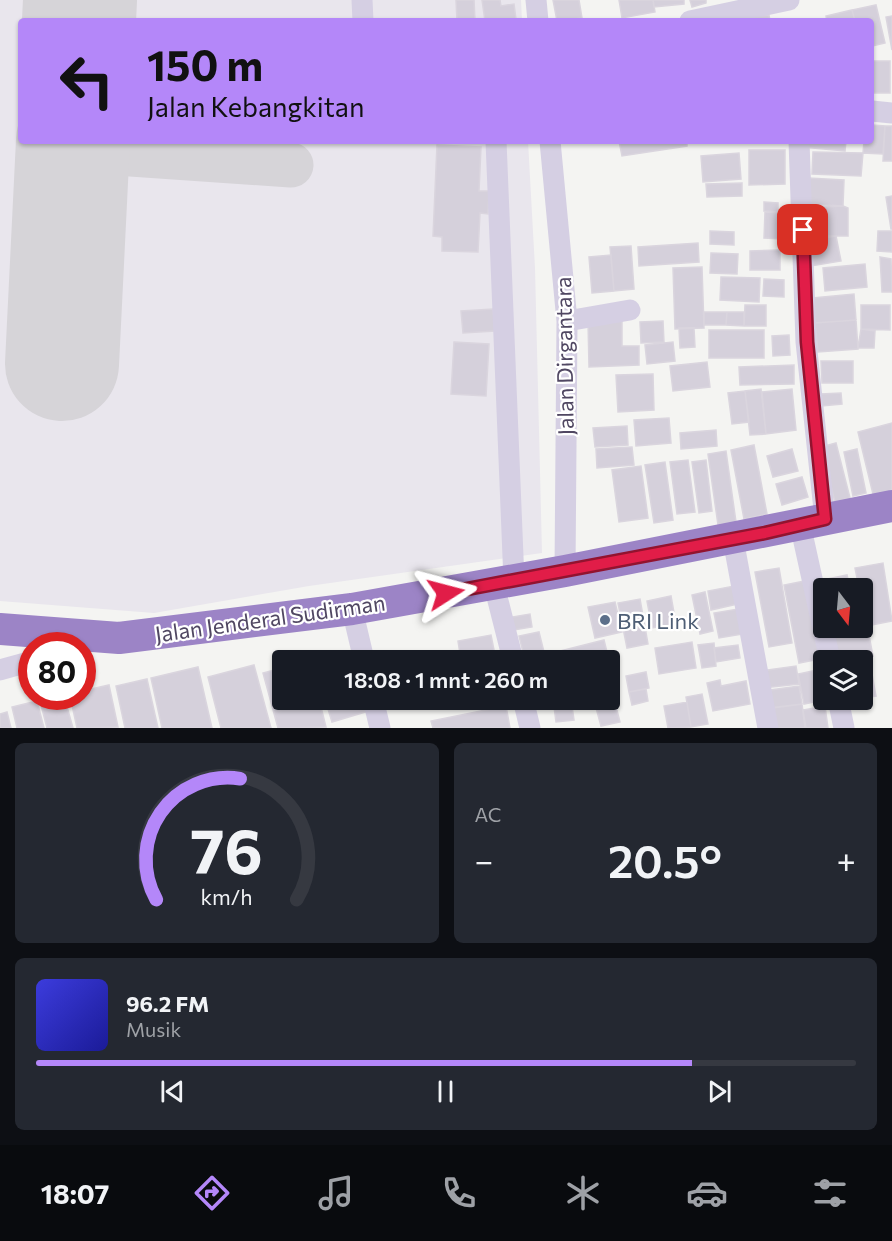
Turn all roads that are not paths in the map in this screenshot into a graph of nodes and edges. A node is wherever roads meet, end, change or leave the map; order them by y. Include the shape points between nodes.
1 (363, 0) edge
2 (536, 0) edge
3 (784, 8) edge
4 (363, 18) edge
5 (538, 18) edge
6 (712, 18) edge
7 (874, 111) edge
8 (892, 113) edge
9 (496, 144) edge
10 (550, 144) edge
11 (800, 144) edge
12 (630, 310) dead end
13 (567, 321) junction
14 (892, 506) edge
15 (812, 521) junction
16 (733, 539) junction
17 (565, 572) junction
18 (504, 583) junction
19 (352, 609) junction
20 (0, 629) edge
21 (119, 638) junction
22 (96, 644) edge
23 (362, 650) edge
24 (512, 650) edge
25 (829, 650) edge
26 (18, 665) edge
27 (0, 670) edge
28 (376, 710) edge
29 (526, 710) edge
30 (840, 710) edge
31 (380, 728) edge
32 (530, 728) edge
33 (768, 728) edge
34 (844, 728) edge

1 - 4 street
2 - 5 street
3 - 6 street
7 - 8 street
9 - 18 street
10 - 13 street, Jalan Dirgantara
11 - 15 street
12 - 13 street
13 - 17 street, Jalan Dirgantara
14 - 15 highway, Jalan Jenderal Sudirman
15 - 16 highway, Jalan Jenderal Sudirman
15 - 25 street
16 - 17 highway, Jalan Jenderal Sudirman
16 - 33 street
17 - 18 highway, Jalan Jenderal Sudirman
18 - 19 highway, Jalan Jenderal Sudirman
18 - 24 street
19 - 21 highway, Jalan Jenderal Sudirman
19 - 23 street
20 - 21 highway, Jalan Jenderal Sudirman
21 - 22 street
26 - 27 street
28 - 31 street
29 - 32 street
30 - 34 street

